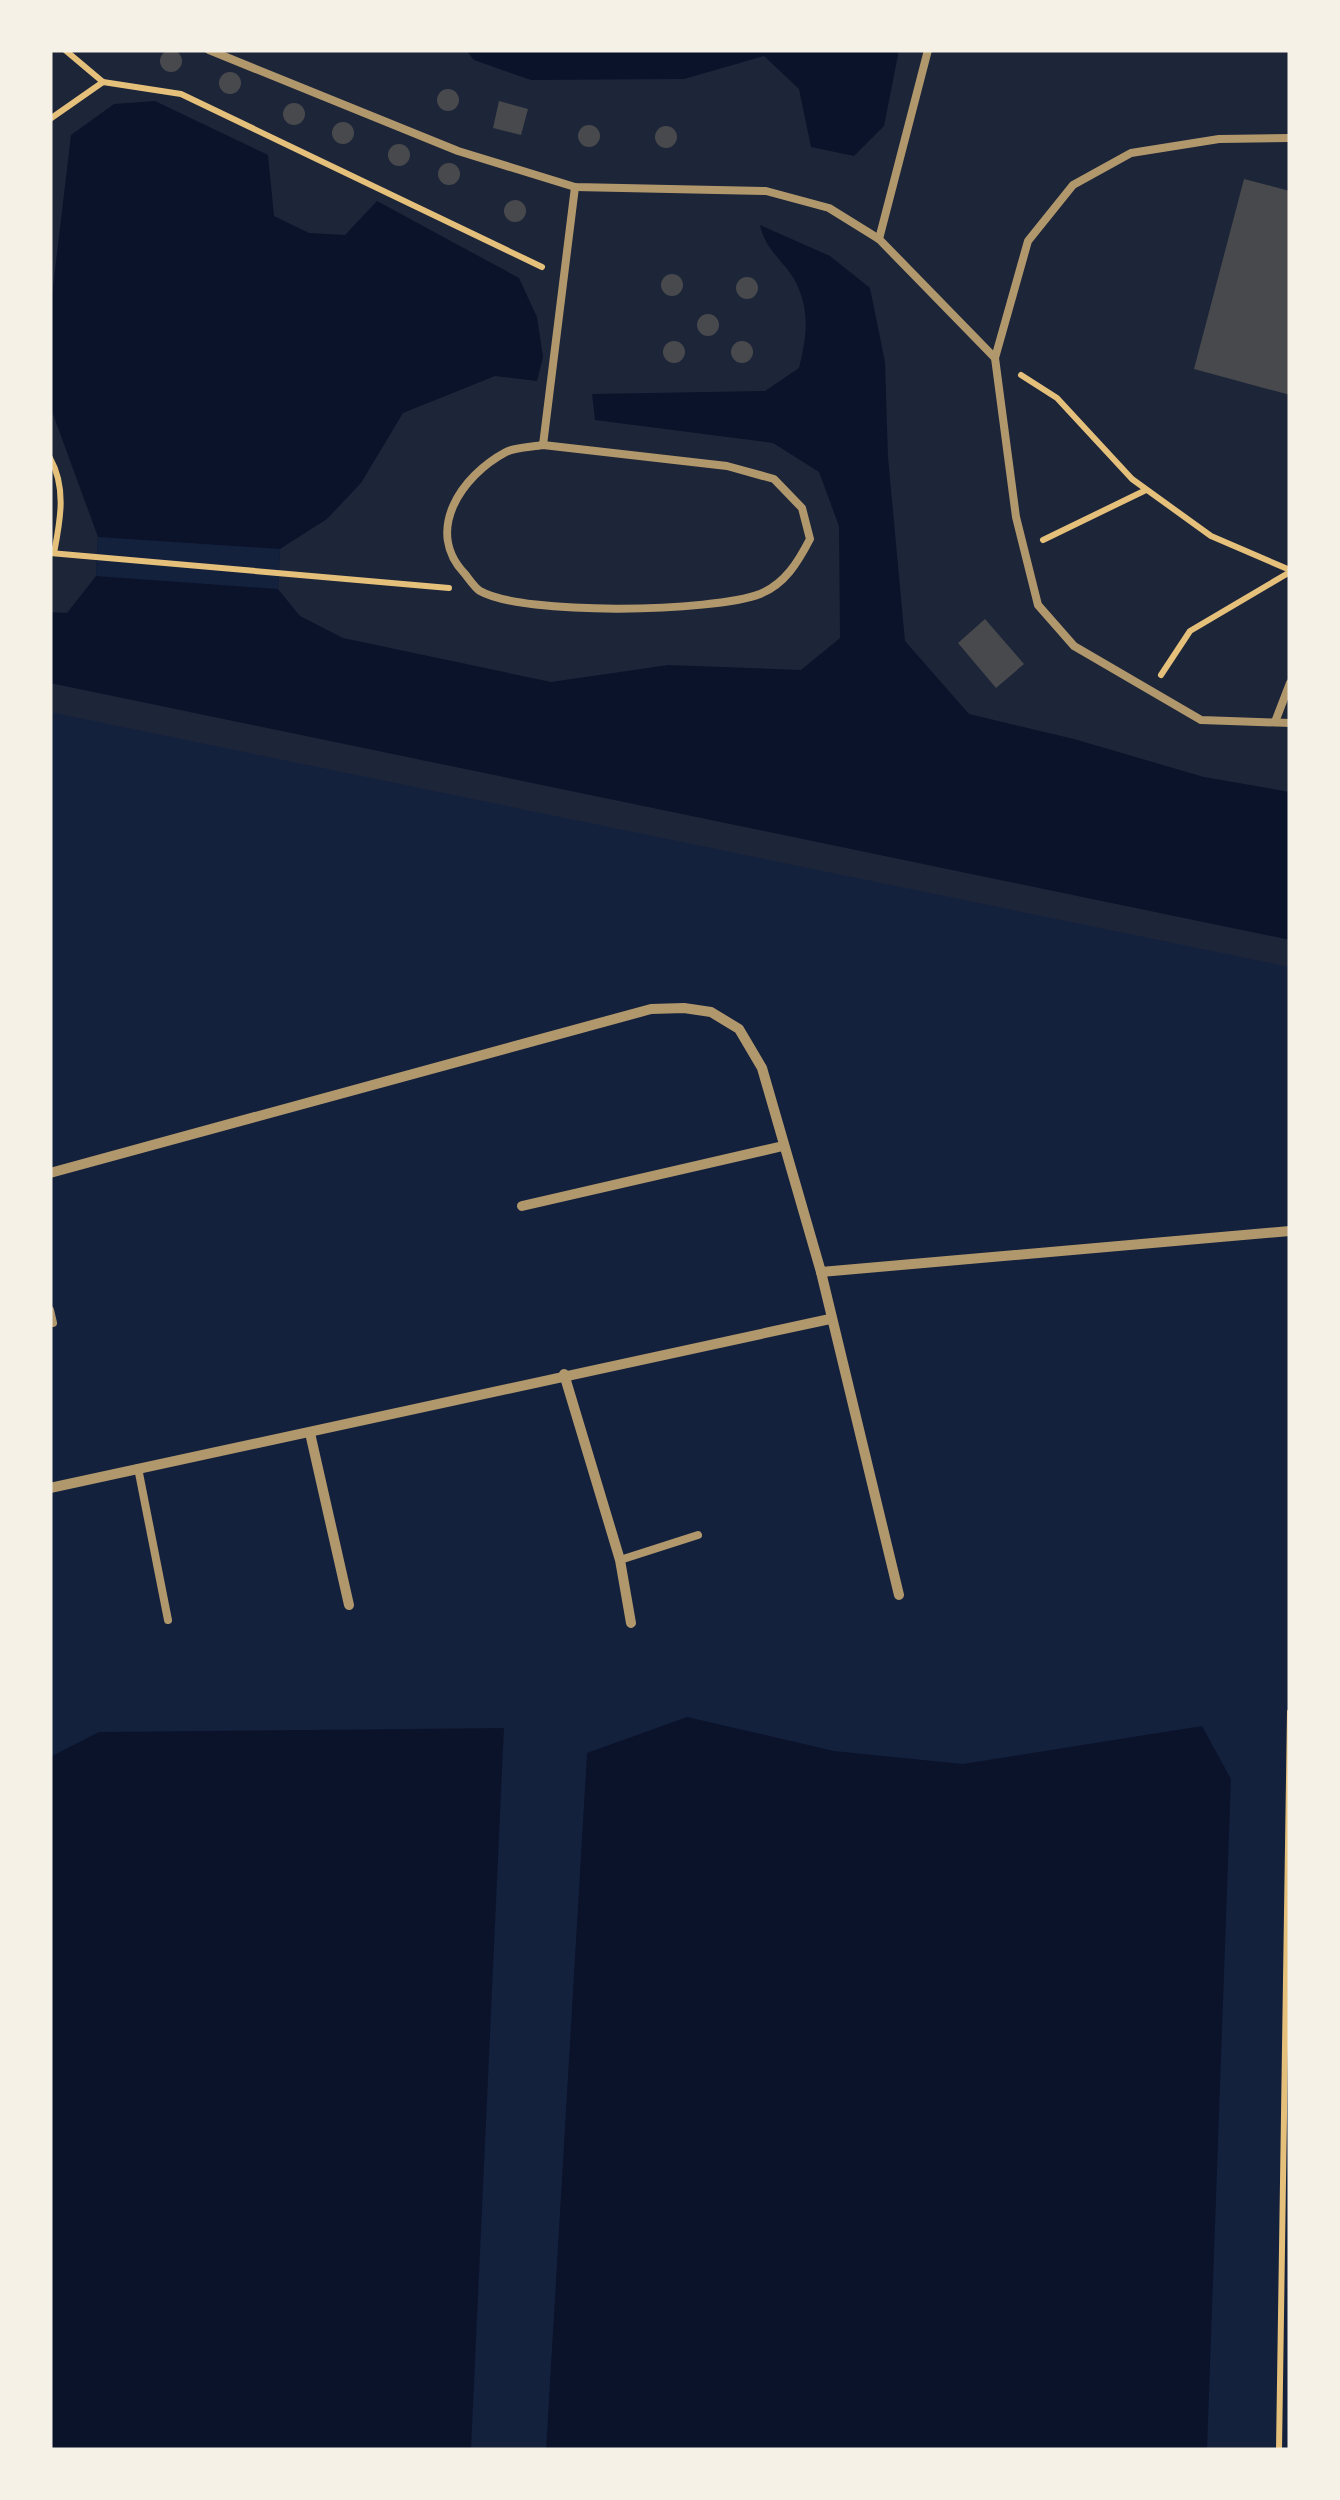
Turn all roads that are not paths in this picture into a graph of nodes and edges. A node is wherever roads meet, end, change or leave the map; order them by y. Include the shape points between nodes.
1 (209, 50) edge
2 (928, 50) edge
3 (1290, 138) edge
4 (575, 187) junction
5 (879, 239) junction
6 (994, 358) junction
7 (543, 445) junction
8 (1290, 683) edge
9 (1275, 722) junction
10 (1290, 723) edge
11 (783, 1146) junction
12 (50, 1174) edge
13 (522, 1206) dead end
14 (1290, 1231) edge
15 (821, 1272) junction
16 (50, 1310) edge
17 (830, 1318) junction
18 (54, 1323) dead end
19 (564, 1374) junction
20 (310, 1432) junction
21 (138, 1466) junction
22 (50, 1488) edge
23 (698, 1535) dead end
24 (620, 1560) junction
25 (899, 1595) dead end
26 (349, 1605) dead end
27 (168, 1620) dead end
28 (631, 1623) dead end

1 - 4 lane via 458,151
2 - 5 lane
3 - 6 lane via 1219,139 1131,153 1072,185 1028,242
4 - 5 lane via 766,191 829,208
4 - 7 lane
5 - 6 lane
6 - 9 lane via 1016,517 1038,605 1074,646 1201,720
7 - 7 lane via 727,466 774,479 802,508 810,540 794,570 764,593 721,605 617,609 528,603 480,591 452,561 445,522 467,481 508,451
8 - 9 lane
9 - 10 lane
11 - 12 street via 762,1068 739,1028 711,1012 651,1009
11 - 13 street
11 - 15 street
14 - 15 street
15 - 17 street
16 - 18 lane
17 - 19 street
17 - 25 street
19 - 20 street
19 - 24 street
20 - 21 street
20 - 26 street
21 - 22 street
21 - 27 lane
23 - 24 lane
24 - 28 street

